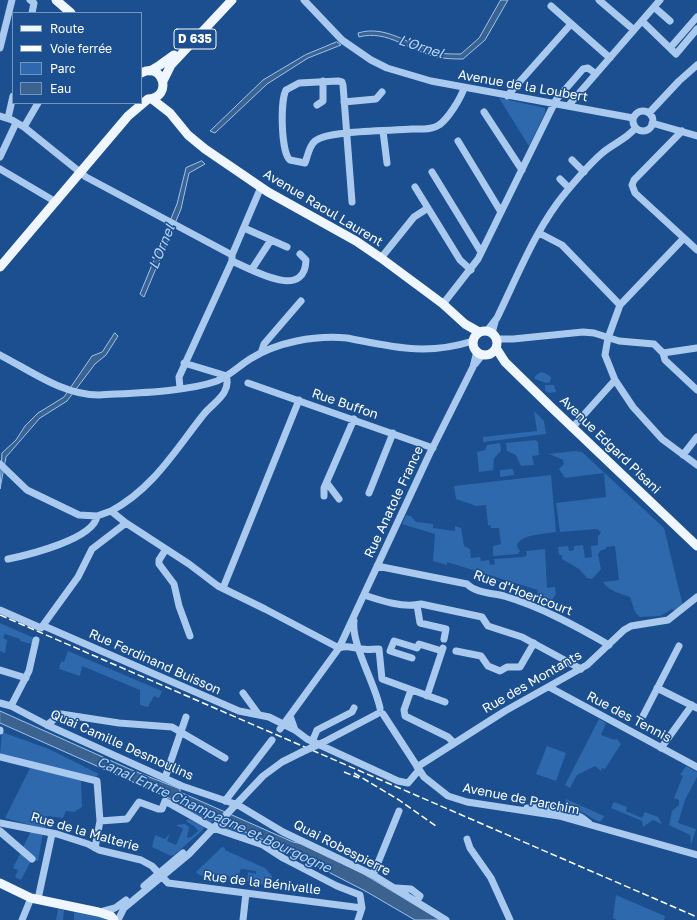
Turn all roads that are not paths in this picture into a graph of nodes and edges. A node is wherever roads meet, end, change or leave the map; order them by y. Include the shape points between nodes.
1 (12, 0) edge
2 (30, 0) edge
3 (56, 0) edge
4 (226, 0) edge
5 (232, 0) edge
6 (304, 0) edge
7 (310, 0) edge
8 (600, 0) edge
9 (660, 0) edge
10 (551, 6) dead end
11 (654, 7) junction
12 (32, 12) edge
13 (70, 12) edge
14 (697, 17) edge
15 (642, 21) junction
16 (670, 21) dead end
17 (571, 24) junction
18 (690, 25) junction
19 (634, 30) junction
20 (697, 30) edge
21 (0, 48) edge
22 (670, 48) junction
23 (610, 58) junction
24 (697, 65) edge
25 (144, 71) edge
26 (596, 74) junction
27 (409, 75) junction
28 (163, 81) junction
29 (323, 81) junction
30 (455, 86) junction
31 (464, 88) junction
32 (162, 91) junction
33 (382, 92) dead end
34 (507, 96) junction
35 (147, 98) edge
36 (12, 100) edge
37 (344, 102) junction
38 (37, 104) edge
39 (133, 104) edge
40 (141, 104) edge
41 (454, 104) junction
42 (554, 104) junction
43 (317, 105) dead end
44 (568, 106) junction
45 (484, 112) dead end
46 (170, 113) junction
47 (649, 113) junction
48 (0, 116) edge
49 (128, 116) junction
50 (8, 118) junction
51 (633, 118) junction
52 (16, 123) junction
53 (652, 123) junction
54 (24, 127) junction
55 (636, 128) junction
56 (383, 131) junction
57 (682, 131) junction
58 (346, 134) junction
59 (697, 136) edge
60 (458, 141) dead end
61 (0, 157) edge
62 (572, 160) dead end
63 (387, 163) dead end
64 (0, 169) edge
65 (522, 170) junction
66 (432, 172) dead end
67 (584, 172) junction
68 (80, 173) junction
69 (560, 179) dead end
70 (261, 187) junction
71 (415, 187) dead end
72 (569, 188) junction
73 (56, 202) junction
74 (352, 202) dead end
75 (428, 208) junction
76 (501, 212) junction
77 (244, 228) junction
78 (539, 232) junction
79 (684, 238) junction
80 (271, 240) junction
81 (287, 247) dead end
82 (697, 250) edge
83 (481, 252) junction
84 (300, 254) dead end
85 (692, 256) dead end
86 (232, 258) junction
87 (382, 258) junction
88 (0, 267) edge
89 (252, 269) junction
90 (471, 270) junction
91 (301, 300) dead end
92 (443, 304) junction
93 (620, 305) junction
94 (608, 338) junction
95 (485, 343) junction
96 (697, 348) edge
97 (261, 353) junction
98 (663, 353) junction
99 (0, 355) edge
100 (184, 363) junction
101 (226, 376) junction
102 (218, 380) junction
103 (616, 380) junction
104 (248, 383) dead end
105 (180, 388) junction
106 (697, 390) edge
107 (219, 399) junction
108 (299, 400) junction
109 (354, 420) junction
110 (572, 428) junction
111 (394, 433) junction
112 (697, 436) edge
113 (433, 448) junction
114 (683, 455) junction
115 (2, 466) edge
116 (697, 466) edge
117 (327, 483) junction
118 (369, 493) dead end
119 (324, 496) dead end
120 (339, 499) dead end
121 (111, 511) junction
122 (97, 516) junction
123 (126, 523) junction
124 (697, 546) edge
125 (166, 549) junction
126 (8, 559) dead end
127 (377, 566) junction
128 (223, 588) junction
129 (364, 594) junction
130 (697, 597) edge
131 (417, 605) junction
132 (0, 610) edge
133 (354, 619) junction
134 (43, 627) junction
135 (190, 636) dead end
136 (444, 639) dead end
137 (36, 640) dead end
138 (534, 644) junction
139 (609, 645) junction
140 (679, 646) dead end
141 (339, 648) junction
142 (391, 648) junction
143 (360, 649) junction
144 (379, 649) junction
145 (456, 651) dead end
146 (412, 658) dead end
147 (581, 669) junction
148 (0, 670) edge
149 (26, 678) junction
150 (549, 687) junction
151 (657, 688) junction
152 (413, 691) junction
153 (243, 693) dead end
154 (427, 696) junction
155 (445, 702) dead end
156 (0, 703) edge
157 (11, 706) junction
158 (695, 706) edge
159 (354, 708) dead end
160 (380, 712) junction
161 (259, 715) junction
162 (186, 716) dead end
163 (290, 716) junction
164 (643, 716) dead end
165 (46, 726) junction
166 (282, 726) junction
167 (295, 730) junction
168 (180, 732) junction
169 (272, 740) dead end
170 (312, 742) junction
171 (454, 743) junction
172 (661, 748) junction
173 (0, 757) edge
174 (224, 758) dead end
175 (697, 767) edge
176 (418, 768) junction
177 (165, 778) junction
178 (225, 801) junction
179 (234, 805) junction
180 (399, 811) dead end
181 (100, 822) junction
182 (0, 823) edge
183 (213, 828) junction
184 (52, 834) junction
185 (467, 838) dead end
186 (95, 848) junction
187 (697, 855) edge
188 (373, 875) junction
189 (160, 876) junction
190 (0, 883) edge
191 (246, 893) junction
192 (34, 899) junction
193 (122, 904) junction
194 (362, 905) junction
195 (98, 912) junction
196 (359, 918) edge
197 (114, 919) edge
198 (22, 920) edge
199 (243, 920) edge
200 (366, 920) edge
201 (446, 920) edge
202 (510, 920) edge

1 - 21 street
2 - 12 street via 34,3
3 - 13 main road
4 - 25 main road, D 635 via 177,52 160,66
5 - 28 main road, D 635 via 171,65
6 - 27 street, Avenue de la Loubert via 328,27 358,52 387,68
7 - 27 street, Avenue de la Loubert via 335,28 357,47
8 - 19 street
9 - 11 street
10 - 17 street
11 - 15 street
11 - 16 street
14 - 18 street
15 - 19 street
15 - 22 street
17 - 23 street
17 - 34 street
18 - 20 street
18 - 22 street
19 - 23 street
20 - 22 street via 676,54
23 - 26 street
24 - 47 street
25 - 28 main road via 158,74
26 - 42 street via 588,68 583,68
26 - 44 street
27 - 30 street, Avenue de la Loubert
28 - 32 main road
29 - 37 street via 342,82
29 - 43 street via 323,101
29 - 58 street via 294,84 286,90 283,98 285,152 290,160 305,163 315,141 327,135
30 - 31 street, Avenue de la Loubert
30 - 41 street
31 - 34 street, Avenue de la Loubert
31 - 41 street
32 - 35 main road via 158,96
32 - 46 main road, Avenue Raoul Laurent
33 - 37 street via 376,99
34 - 42 street, Avenue de la Loubert
35 - 46 main road, Avenue Raoul Laurent
36 - 50 street
37 - 58 street
38 - 54 street
39 - 49 main road
40 - 49 main road
41 - 56 street via 449,114 436,127
42 - 44 street, Avenue de la Loubert
42 - 65 street
44 - 51 street, Avenue de la Loubert
45 - 65 street
46 - 70 main road, Avenue Raoul Laurent via 196,142
47 - 51 street via 638,112
47 - 53 street
48 - 50 street
49 - 68 main road
50 - 52 street
51 - 55 street
52 - 54 street
52 - 61 street
53 - 55 street via 646,130
53 - 57 street
54 - 68 street
55 - 67 street, Rue Anatole France via 623,141 608,148
56 - 58 street
56 - 63 street
57 - 59 street
57 - 79 street via 632,185 635,193
58 - 74 street
60 - 76 street
62 - 67 street
64 - 73 street
65 - 76 street
66 - 83 street
67 - 72 street, Rue Anatole France
68 - 73 main road
68 - 86 street via 178,225
69 - 72 street
70 - 77 street
70 - 87 main road, Avenue Raoul Laurent
71 - 75 street
72 - 78 street, Rue Anatole France via 548,214
73 - 88 main road
75 - 87 street via 414,217
75 - 90 street via 460,260
76 - 83 street
77 - 80 street
77 - 86 street
78 - 93 street via 562,245
78 - 95 street, Rue Anatole France
79 - 82 street
79 - 93 street
80 - 81 street
80 - 89 street
82 - 85 street
83 - 90 street
84 - 89 street via 306,260 306,270 293,281 281,281
86 - 89 street
86 - 100 street
87 - 92 main road, Avenue Raoul Laurent
90 - 92 street
91 - 97 street via 264,344
92 - 95 main road, Avenue Raoul Laurent
93 - 94 street
94 - 95 street via 583,332
94 - 98 street via 654,344
94 - 103 street via 605,355
95 - 97 street via 420,351 335,337 306,340
95 - 110 main road, Avenue Edgard Pisani
95 - 113 street, Rue Anatole France
96 - 98 street
97 - 101 street
98 - 106 street via 665,360
99 - 105 street via 64,388 88,395
100 - 101 street
100 - 105 street via 179,377
101 - 102 street
101 - 107 street via 227,386
102 - 105 street via 204,385
102 - 107 street
103 - 110 street
103 - 114 street via 633,407 650,427
104 - 108 street, Rue Buffon
107 - 121 street via 205,412 152,480 130,500
108 - 109 street, Rue Buffon
108 - 128 street
109 - 111 street, Rue Buffon
109 - 117 street
110 - 124 main road, Avenue Edgard Pisani
111 - 113 street, Rue Buffon
111 - 118 street
112 - 114 street
113 - 127 street, Rue Anatole France
114 - 116 street
115 - 122 street via 22,487 32,493 79,515
117 - 119 street
117 - 120 street
121 - 122 street
121 - 123 street
122 - 126 street via 91,528 66,541
123 - 125 street
123 - 134 street via 92,549 78,578
125 - 128 street
125 - 135 street via 159,564 174,584
127 - 129 street, Rue Anatole France
127 - 139 street, Rue d'Hoericourt via 467,584 472,589 504,596 554,616
128 - 141 street
129 - 131 street via 378,600 412,607
129 - 133 street, Rue Anatole France
130 - 139 street, Rue des Montants via 668,620 631,626
131 - 136 street via 420,623 446,629
131 - 138 street via 482,617 488,626 522,637
132 - 134 street, Rue Ferdinand Buisson
133 - 141 street, Rue Anatole France
133 - 143 street, Avenue de Parchim via 354,630
134 - 161 street, Rue Ferdinand Buisson via 239,711
137 - 149 street
138 - 145 street via 520,668 507,667 500,671 488,666 481,656
138 - 147 street
139 - 147 street, Rue des Montants
140 - 151 street
141 - 143 street via 348,646
141 - 163 street, Rue Anatole France
142 - 144 street
142 - 146 street via 390,651
142 - 154 street via 394,641 417,648 419,644 442,650
143 - 144 street
143 - 160 street, Avenue de Parchim via 376,692
144 - 152 street via 382,679
147 - 150 street, Rue des Montants
148 - 149 street
149 - 157 street
150 - 171 street, Rue des Montants via 504,711
150 - 172 street, Rue des Tennis
151 - 158 street
151 - 164 street
152 - 154 street
152 - 171 street via 409,718 448,737
153 - 161 street
154 - 155 street
156 - 157 street, Quai Camille Desmoulins
157 - 165 street, Quai Camille Desmoulins
158 - 172 street
159 - 170 street via 352,712 317,730
160 - 176 street, Avenue de Parchim
160 - 179 street, bridge via 282,762 262,776
161 - 166 street, Rue Ferdinand Buisson via 269,717
162 - 168 street
163 - 166 street, Rue Anatole France
163 - 167 street
165 - 168 street via 61,714 113,722 160,725 172,727
165 - 177 street, Quai Camille Desmoulins
166 - 167 street, Rue des Montants
167 - 170 street, Rue des Montants
168 - 174 street
168 - 177 street
169 - 178 street
170 - 176 street, Rue des Montants via 404,783 409,781
171 - 176 street, Rue des Montants
172 - 175 street, Rue des Tennis
173 - 181 street via 97,781
176 - 187 street, Avenue de Parchim via 435,787 454,799 559,816
177 - 178 street, Quai Camille Desmoulins
178 - 179 street, Quai Robespierre
179 - 183 street
179 - 188 street, Quai Robespierre via 283,832
180 - 188 street
181 - 183 street via 126,820 139,802 162,809 165,801
181 - 186 street
182 - 184 street, Rue de la Malterie
183 - 189 street
183 - 194 street via 262,844 283,858 360,895
184 - 186 street, Rue de la Malterie
184 - 192 street
185 - 202 street via 470,848 491,878
186 - 189 street, Rue de la Malterie via 141,860 152,866
188 - 201 street, Quai Robespierre via 394,888 414,891 420,896 417,901
189 - 191 street, Rue de la Bénivalle via 168,883
189 - 193 street
189 - 197 street
190 - 192 main road
191 - 194 street, Rue de la Bénivalle
191 - 199 street
192 - 195 main road
192 - 198 street
193 - 195 street via 111,910
193 - 197 street
194 - 196 street
195 - 197 main road
196 - 200 street

